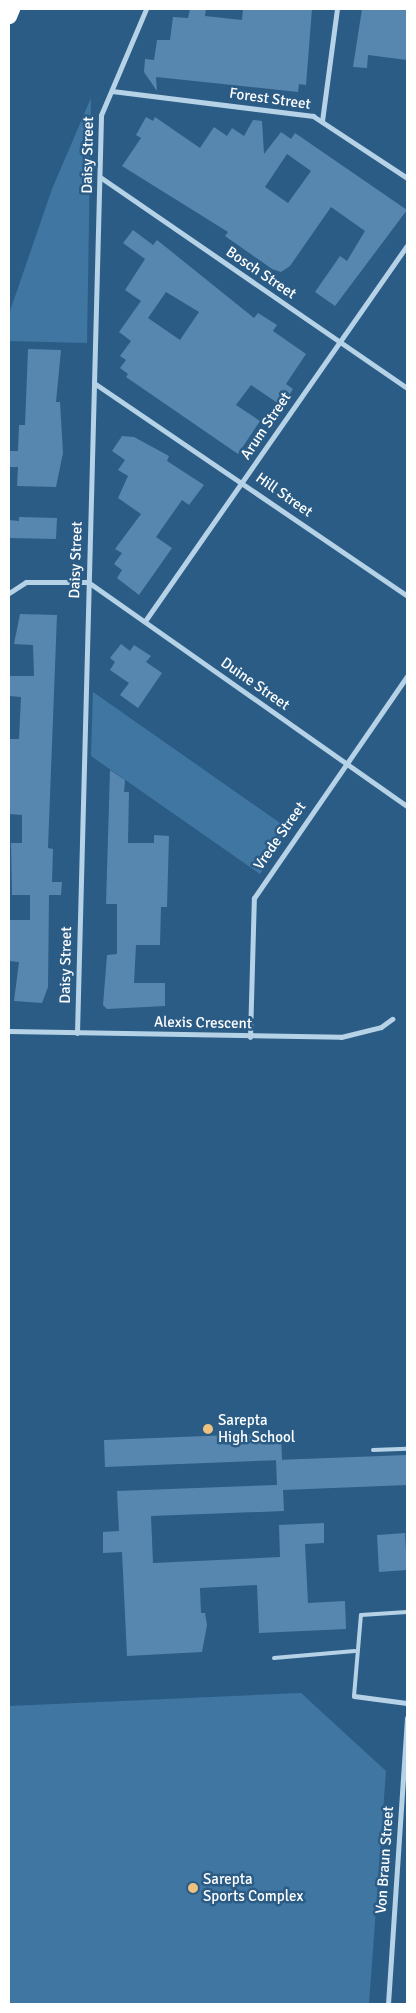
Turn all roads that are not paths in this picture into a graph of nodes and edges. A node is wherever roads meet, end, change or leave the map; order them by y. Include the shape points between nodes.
1 (12, 9) edge
2 (146, 9) edge
3 (337, 9) edge
4 (9, 16) edge
5 (112, 91) junction
6 (322, 121) junction
7 (100, 177) junction
8 (407, 178) edge
9 (407, 245) edge
10 (340, 342) junction
11 (94, 383) junction
12 (407, 388) edge
13 (244, 482) junction
14 (88, 582) junction
15 (9, 593) edge
16 (407, 596) edge
17 (144, 621) junction
18 (407, 676) edge
19 (347, 764) junction
20 (407, 806) edge
21 (392, 1019) dead end
22 (9, 1031) edge
23 (77, 1033) junction
24 (250, 1037) junction
25 (407, 1449) edge
26 (373, 1450) dead end
27 (407, 1612) edge
28 (355, 1651) junction
29 (274, 1658) dead end
30 (354, 1696) joint
31 (407, 1703) edge
32 (407, 1718) edge
33 (388, 2004) edge

1 - 4 highway
2 - 5 street, Daisy Street
3 - 6 street
5 - 6 street, Forest Street via 304,114
5 - 7 street, Daisy Street via 102,105
6 - 8 street, Forest Street
7 - 10 street, Bosch Street
7 - 11 street, Daisy Street
9 - 10 street, Arum Street
10 - 12 street, Bosch Street
10 - 13 street, Arum Street
11 - 13 street, Hill Street
11 - 14 street, Daisy Street
13 - 16 street, Hill Street
13 - 17 street, Arum Street
14 - 15 street via 26,582
14 - 17 street, Duine Street
14 - 23 street, Daisy Street
17 - 19 street, Duine Street
18 - 19 street, Vrede Street
19 - 20 street, Duine Street
19 - 24 street, Vrede Street via 254,898
21 - 24 street, Alexis Crescent via 381,1027 340,1037
22 - 23 street, Alexis Crescent
23 - 24 street, Alexis Crescent
25 - 26 lane
27 - 28 lane via 365,1612 356,1624
28 - 29 lane
28 - 30 lane
30 - 31 street
32 - 33 street, Von Braun Street

